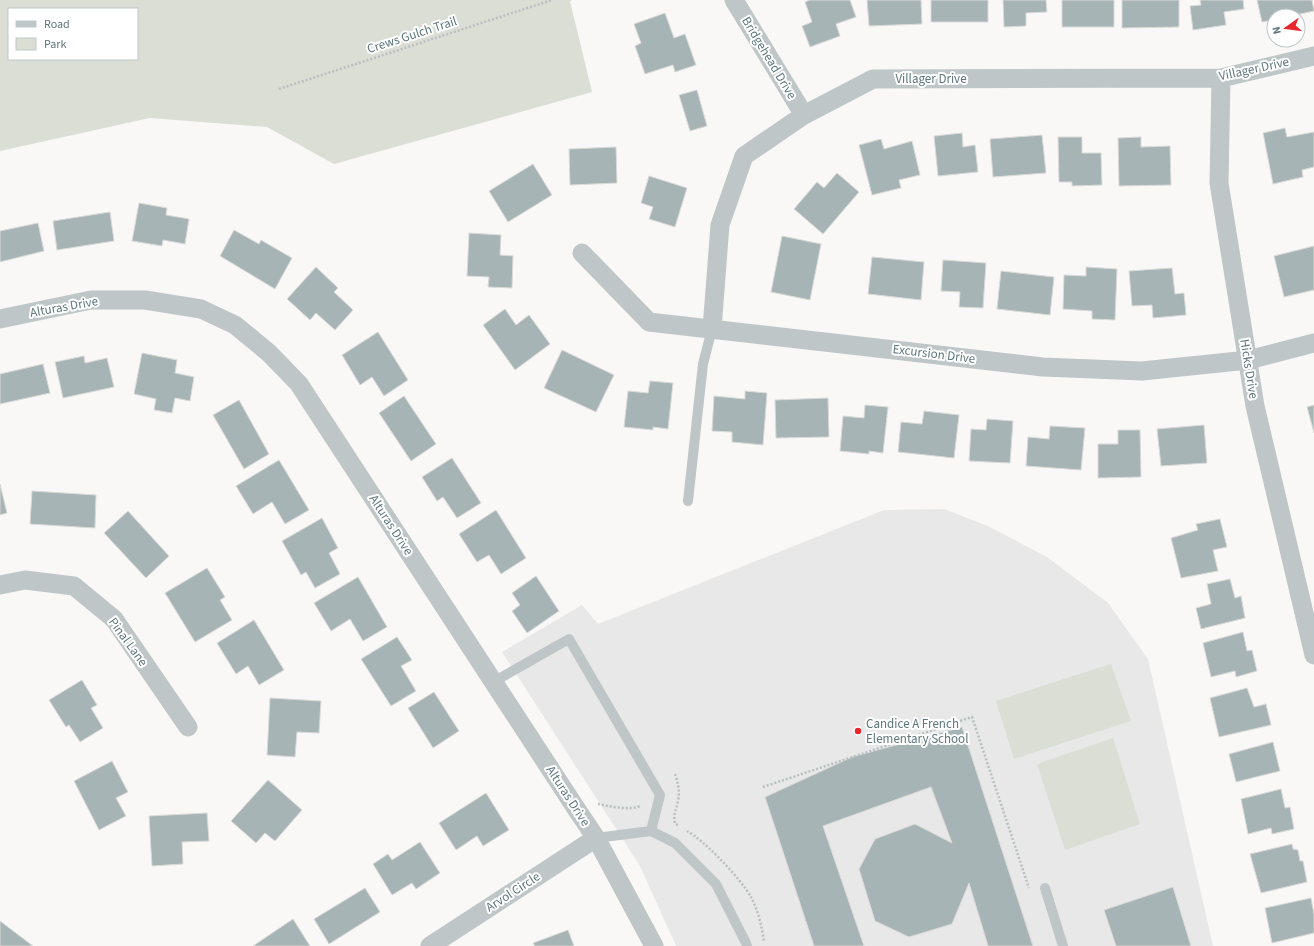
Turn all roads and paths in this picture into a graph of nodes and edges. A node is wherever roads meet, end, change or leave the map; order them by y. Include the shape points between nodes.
1 (552, 0) edge
2 (734, 0) edge
3 (1314, 56) edge
4 (1221, 78) junction
5 (279, 89) dead end
6 (804, 115) junction
7 (582, 253) dead end
8 (0, 319) edge
9 (712, 329) junction
10 (1314, 343) edge
11 (1248, 360) junction
12 (688, 501) dead end
13 (0, 585) edge
14 (1313, 645) edge
15 (493, 682) junction
16 (188, 727) dead end
17 (764, 787) dead end
18 (596, 803) dead end
19 (646, 804) dead end
20 (652, 831) junction
21 (596, 838) junction
22 (1029, 888) dead end
23 (1045, 888) dead end
24 (430, 946) edge
25 (654, 946) edge
26 (746, 946) edge
27 (1062, 946) edge

1 - 5 path, Crews Gulch Trail
2 - 6 street, Bridgehead Drive
3 - 4 street, Villager Drive
4 - 6 street, Villager Drive via 874,79
4 - 11 street, Hicks Drive via 1219,183
6 - 9 street, Villager Drive via 744,156 720,225
7 - 9 street, Excursion Drive via 649,322
8 - 15 street, Alturas Drive via 91,300 145,300 201,308 235,324 269,352 299,384
9 - 11 street, Excursion Drive via 1043,367 1142,371
9 - 12 lane via 703,364
10 - 11 street, Excursion Drive
11 - 14 street, Hicks Drive via 1255,406
13 - 16 street, Pinal Lane via 25,580 74,586 114,619
15 - 20 lane via 569,639 660,795
15 - 21 street, Alturas Drive
17 - 22 path via 972,717
18 - 19 path via 635,808
20 - 21 lane
20 - 26 lane via 675,843 716,884
21 - 24 street, Arvol Circle
21 - 25 street, Alturas Drive
23 - 27 lane

